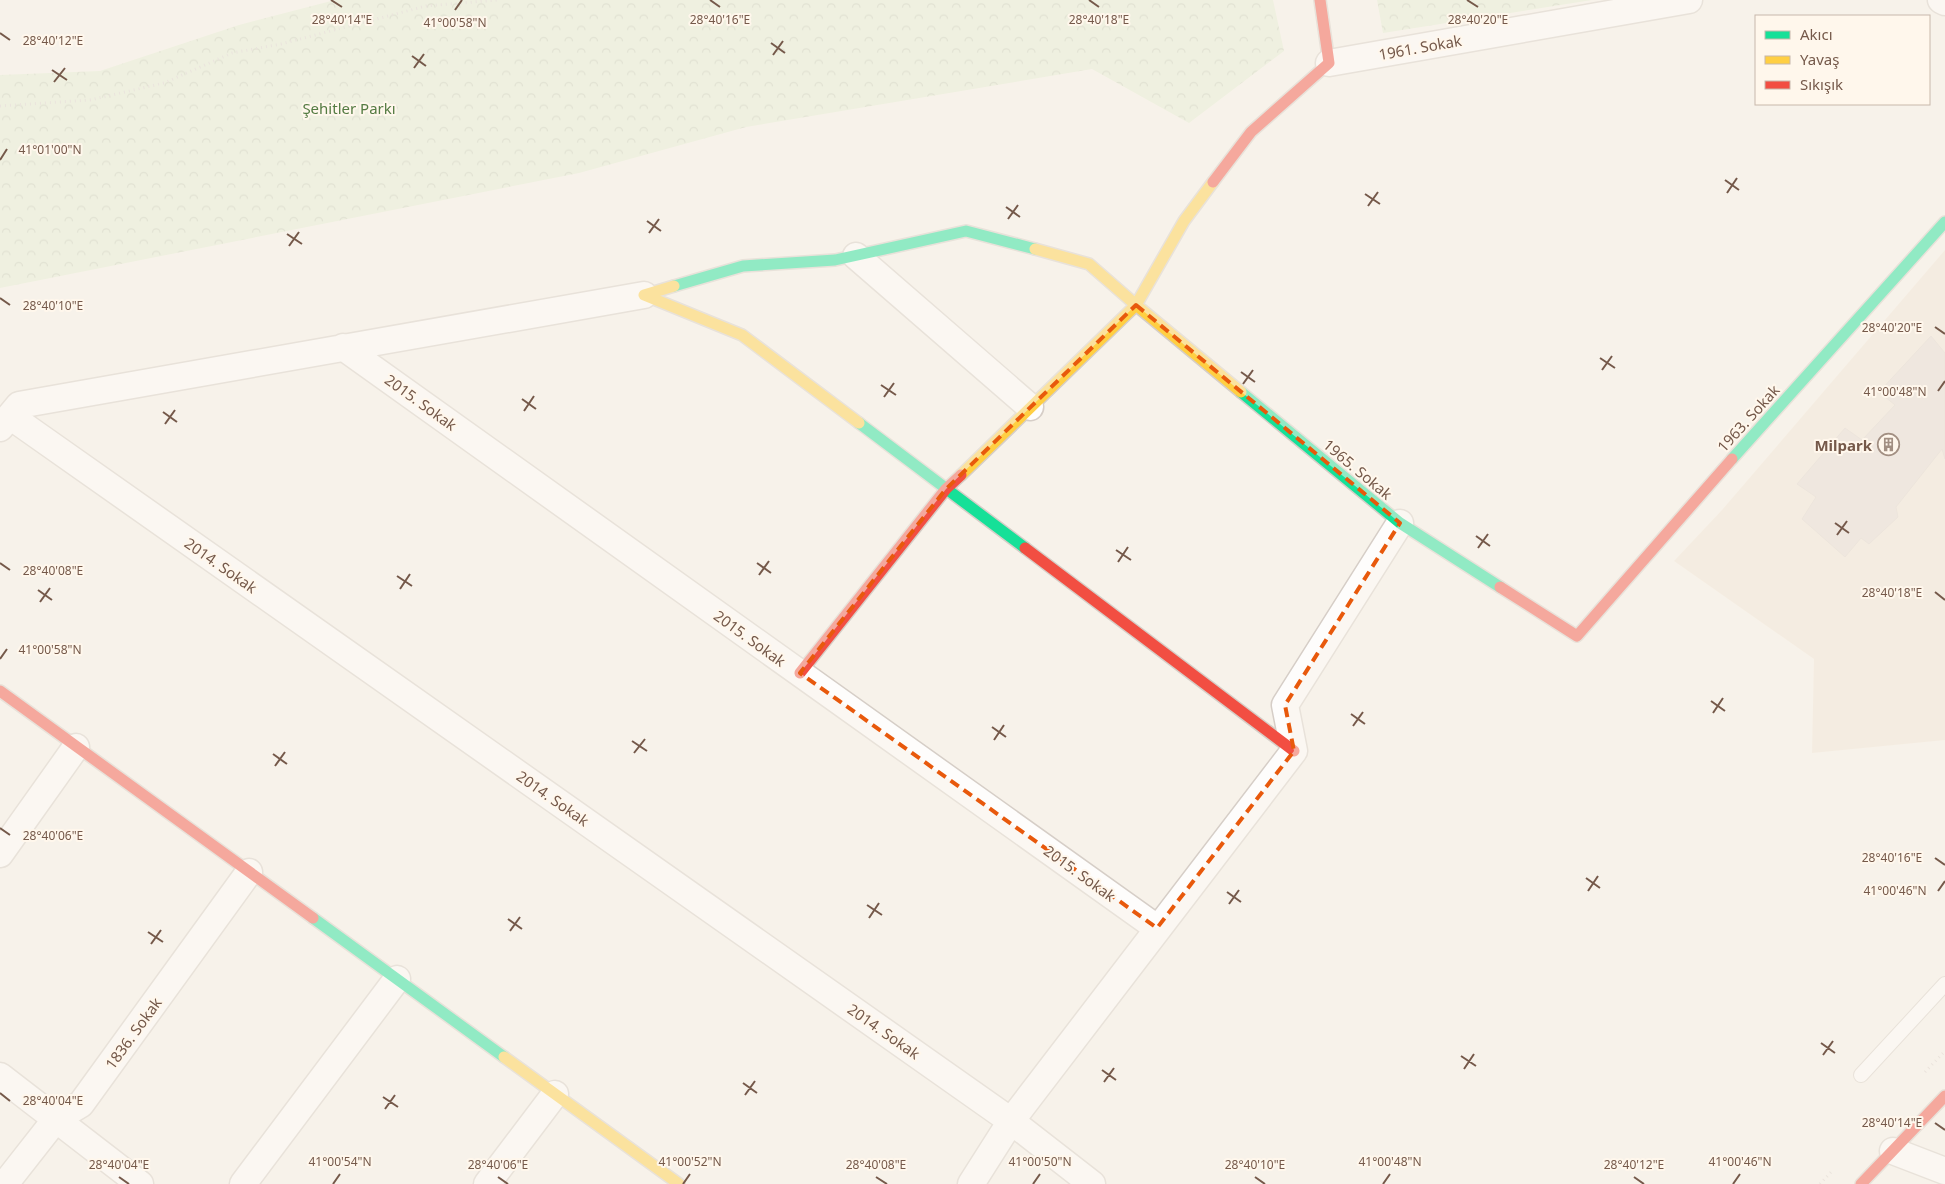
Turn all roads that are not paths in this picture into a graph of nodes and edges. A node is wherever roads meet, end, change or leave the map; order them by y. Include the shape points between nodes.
1 (1320, 0) edge
2 (1689, 0) edge
3 (1941, 0) edge
4 (1945, 2) edge
5 (1328, 63) junction
6 (1945, 222) edge
7 (856, 256) junction
8 (644, 295) junction
9 (1136, 305) junction
10 (343, 347) junction
11 (1030, 407) junction
12 (5, 422) edge
13 (946, 488) junction
14 (1400, 523) junction
15 (1577, 636) joint
16 (800, 673) junction
17 (0, 691) edge
18 (76, 746) junction
19 (1294, 751) junction
20 (0, 854) edge
21 (250, 872) junction
22 (1158, 928) junction
23 (397, 979) junction
24 (1945, 984) edge
25 (1861, 1075) dead end
26 (0, 1076) edge
27 (555, 1094) junction
28 (1945, 1096) edge
29 (56, 1119) junction
30 (1011, 1121) junction
31 (1893, 1151) junction
32 (1945, 1171) edge
33 (5, 1184) edge
34 (140, 1184) edge
35 (243, 1184) edge
36 (487, 1184) edge
37 (679, 1184) edge
38 (971, 1184) edge
39 (1092, 1184) edge
40 (1861, 1184) edge

1 - 5 street
2 - 5 street, 1961. Sokak
3 - 4 street
5 - 9 street via 1251,132 1184,221
6 - 15 street, 1963. Sokak via 1695,499
7 - 8 street, 1965. Sokak via 743,266
7 - 9 street, 1965. Sokak via 966,231 1089,264
7 - 11 street
8 - 10 street
8 - 13 street via 742,335
9 - 11 street
9 - 14 street, 1965. Sokak
10 - 12 street via 19,405
10 - 16 street, 2015. Sokak
11 - 13 street
12 - 30 street, 2014. Sokak
13 - 16 street
13 - 19 street
14 - 15 street, 1965. Sokak
14 - 19 street via 1285,705
16 - 22 street, 2015. Sokak
17 - 18 street
18 - 20 street
18 - 21 street
19 - 22 street
21 - 23 street
21 - 29 street, 1836. Sokak via 81,1104
22 - 30 street
23 - 27 street
23 - 35 street
24 - 25 lane
26 - 29 street
27 - 36 street
27 - 37 street
28 - 31 street
29 - 33 street, 1836. Sokak
29 - 34 street
30 - 38 street
30 - 39 street, 2014. Sokak
31 - 32 street
31 - 40 street

